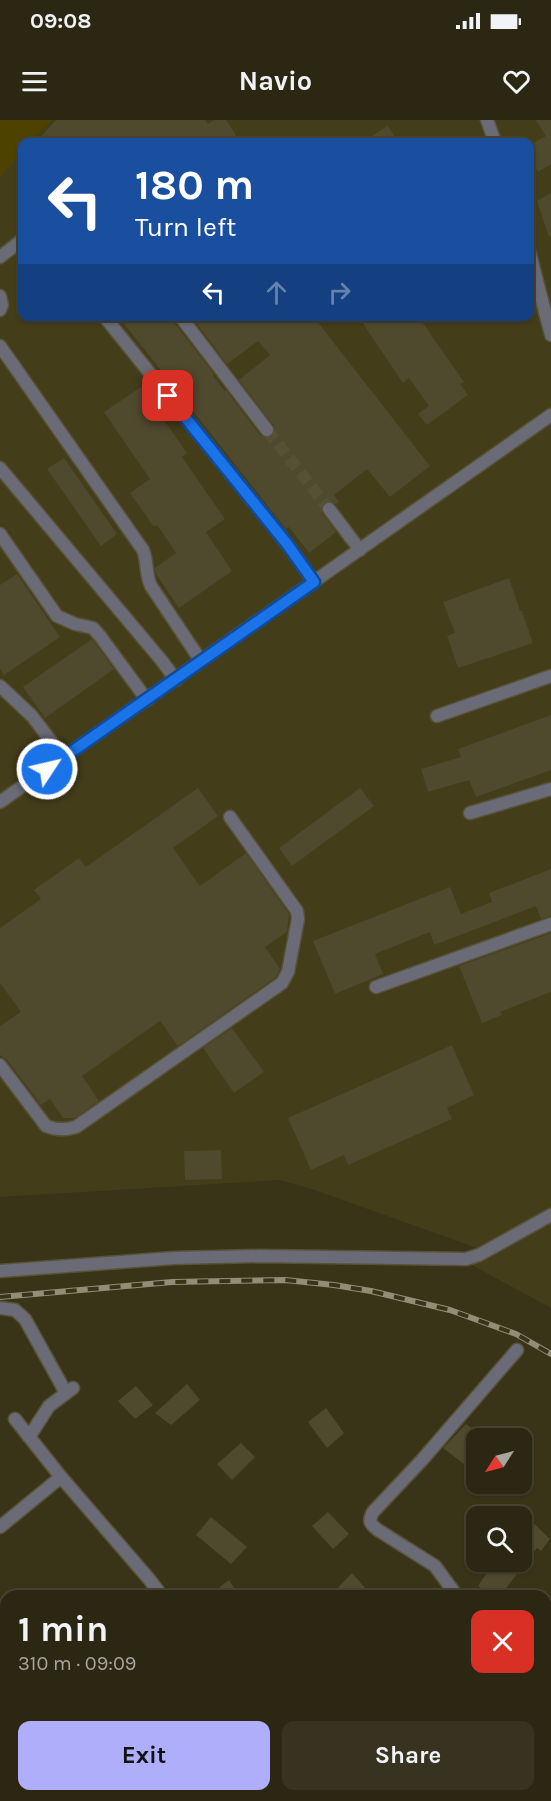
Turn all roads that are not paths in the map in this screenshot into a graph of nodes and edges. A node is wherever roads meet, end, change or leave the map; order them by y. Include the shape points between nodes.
1 (487, 120) edge
2 (494, 138) edge
3 (18, 243) edge
4 (0, 257) edge
5 (534, 269) edge
6 (0, 296) edge
7 (0, 310) edge
8 (108, 321) edge
9 (184, 321) edge
10 (551, 335) edge
11 (0, 346) edge
12 (551, 415) edge
13 (267, 430) tunnel mouth
14 (0, 468) edge
15 (329, 509) tunnel mouth
16 (0, 534) edge
17 (360, 550) junction
18 (314, 582) junction
19 (201, 662) junction
20 (551, 676) edge
21 (176, 680) junction
22 (0, 686) edge
23 (147, 700) junction
24 (437, 716) dead end
25 (63, 758) junction
26 (551, 789) edge
27 (0, 802) edge
28 (470, 813) dead end
29 (230, 817) dead end
30 (551, 924) edge
31 (376, 987) dead end
32 (0, 1065) edge
33 (551, 1215) edge
34 (0, 1271) edge
35 (0, 1308) edge
36 (517, 1350) dead end
37 (15, 1419) dead end
38 (30, 1437) junction
39 (61, 1477) junction
40 (0, 1527) edge
41 (157, 1590) edge
42 (453, 1590) edge

1 - 2 street
3 - 4 street
5 - 10 street
6 - 7 street
8 - 18 street
9 - 13 street
11 - 19 street via 143,550 151,586
12 - 17 street
14 - 21 street
15 - 17 street
16 - 23 street via 57,616 93,628
17 - 18 street
18 - 19 street
19 - 21 street
20 - 24 street
21 - 23 street
22 - 25 street via 39,724
23 - 25 street
25 - 27 street
26 - 28 street
29 - 32 street via 297,911 288,972 282,983 76,1127 46,1126
30 - 31 street
33 - 34 street via 466,1259 260,1256
35 - 38 street via 15,1310 25,1319 70,1391 42,1413
36 - 42 street via 370,1518 378,1530 435,1566
37 - 38 street
38 - 39 street
39 - 40 street
39 - 41 street

